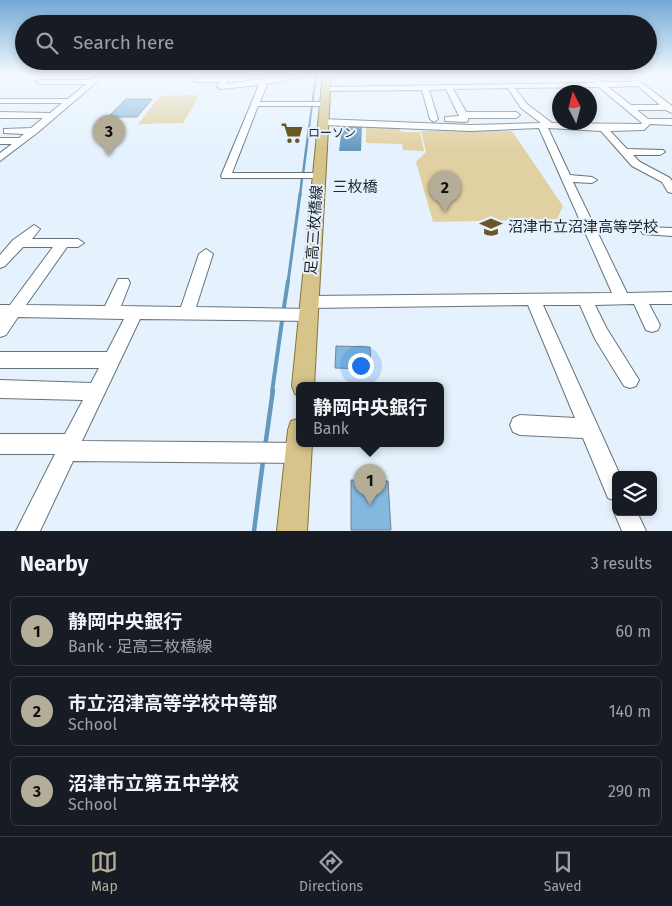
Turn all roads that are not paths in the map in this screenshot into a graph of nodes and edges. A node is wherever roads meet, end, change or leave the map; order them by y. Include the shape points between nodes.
1 (73, 99) edge
2 (257, 99) edge
3 (311, 99) edge
4 (323, 99) edge
5 (428, 99) edge
6 (455, 99) edge
7 (520, 99) edge
8 (620, 99) edge
9 (658, 99) edge
10 (0, 101) edge
11 (70, 101) junction
12 (255, 104) junction
13 (630, 107) junction
14 (671, 110) edge
15 (463, 115) junction
16 (0, 116) edge
17 (52, 116) junction
18 (516, 116) dead end
19 (434, 120) junction
20 (646, 121) junction
21 (322, 122) junction
22 (672, 122) edge
23 (546, 126) junction
24 (605, 128) junction
25 (7, 131) dead end
26 (34, 131) junction
27 (0, 141) edge
28 (21, 141) junction
29 (623, 152) junction
30 (660, 152) dead end
31 (0, 158) edge
32 (318, 176) junction
33 (567, 178) junction
34 (592, 180) dead end
35 (670, 184) edge
36 (34, 229) dead end
37 (647, 231) dead end
38 (672, 232) edge
39 (18, 243) junction
40 (206, 254) dead end
41 (0, 263) edge
42 (123, 283) dead end
43 (584, 298) junction
44 (622, 298) junction
45 (639, 298) junction
46 (672, 298) edge
47 (534, 299) junction
48 (309, 309) junction
49 (7, 311) edge
50 (111, 311) junction
51 (136, 311) junction
52 (187, 312) junction
53 (652, 325) dead end
54 (0, 330) edge
55 (0, 360) edge
56 (112, 360) junction
57 (630, 380) dead end
58 (303, 382) edge
59 (0, 389) edge
60 (96, 392) junction
61 (520, 425) dead end
62 (589, 428) junction
63 (296, 442) edge
64 (0, 444) edge
65 (68, 447) junction
66 (299, 447) edge
67 (612, 481) edge
68 (628, 516) edge
69 (28, 531) edge
70 (292, 531) edge
71 (634, 531) edge

1 - 11 street
2 - 12 street
3 - 12 street via 306,104
4 - 21 main road, 足高三枚橋線
5 - 19 street
6 - 15 street
7 - 23 street
8 - 13 street
9 - 14 street
10 - 11 street
11 - 17 street
12 - 32 street via 226,176
13 - 14 street
13 - 20 street
15 - 18 street
15 - 19 street
16 - 17 street
17 - 26 street
19 - 21 street
19 - 23 street via 471,128
20 - 22 street
20 - 24 street via 644,127
21 - 32 main road, 足高三枚橋線
23 - 24 street
23 - 33 street
24 - 29 street
25 - 26 street
26 - 28 street
27 - 28 street
28 - 31 street
29 - 30 street
29 - 35 street via 636,164
32 - 48 main road, 足高三枚橋線
33 - 34 street
33 - 44 street
36 - 39 street
37 - 38 street
39 - 41 street
39 - 49 street via 70,243
40 - 52 street
42 - 50 street
43 - 44 street
43 - 47 street
43 - 57 street via 601,334
44 - 45 street
45 - 46 street
45 - 53 street
47 - 48 street
47 - 62 street
48 - 52 street
48 - 58 main road, 足高三枚橋線
49 - 50 street
49 - 54 street
50 - 51 street
51 - 52 street
51 - 56 street
55 - 56 street
56 - 60 street
59 - 60 street
60 - 65 street
61 - 62 street
62 - 67 street
63 - 65 street
64 - 65 street
65 - 69 street
66 - 70 main road
68 - 71 street

